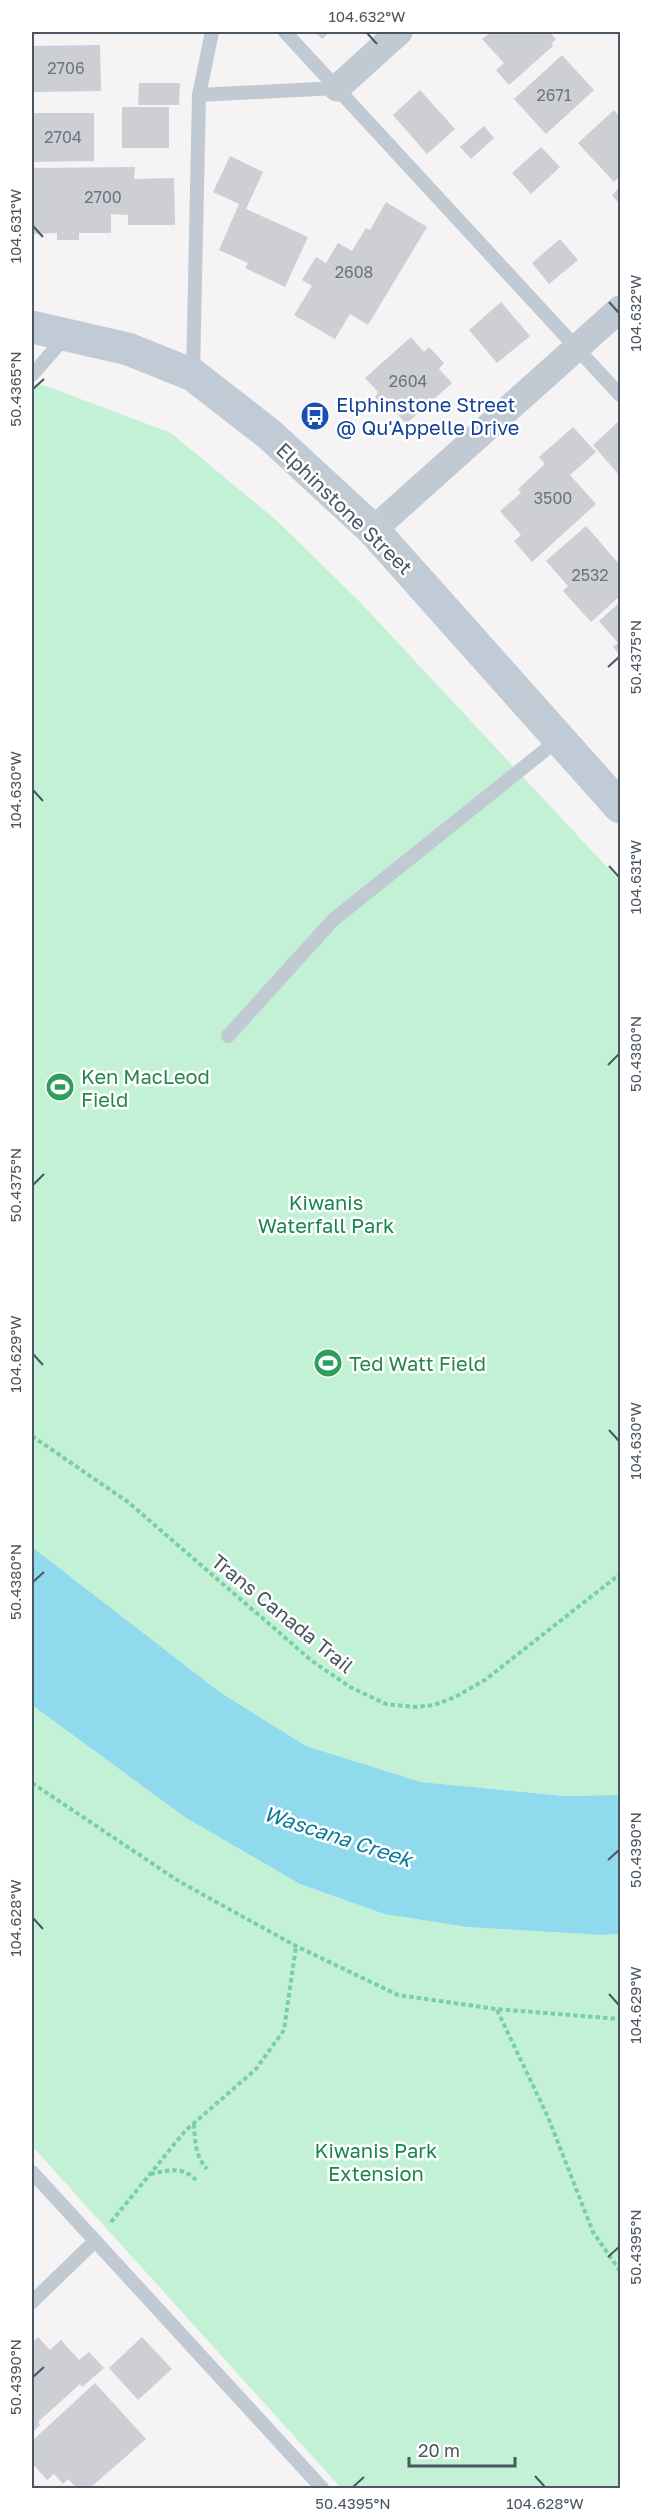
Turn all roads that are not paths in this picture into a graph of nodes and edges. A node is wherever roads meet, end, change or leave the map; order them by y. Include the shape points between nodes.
1 (212, 32) edge
2 (285, 32) edge
3 (399, 32) edge
4 (337, 87) junction
5 (199, 95) junction
6 (621, 309) edge
7 (32, 327) edge
8 (67, 335) junction
9 (578, 348) junction
10 (32, 375) edge
11 (193, 375) junction
12 (621, 395) edge
13 (373, 530) junction
14 (559, 739) junction
15 (621, 807) edge
16 (228, 1036) dead end
17 (32, 2172) edge
18 (94, 2242) junction
19 (32, 2302) edge
20 (322, 2488) edge

1 - 5 lane
2 - 4 lane
3 - 4 street
4 - 5 lane
4 - 9 lane
5 - 11 lane
6 - 9 street
7 - 8 street, Elphinstone Street
8 - 10 lane
8 - 11 street, Elphinstone Street via 128,349
9 - 12 lane
9 - 13 street
11 - 13 street, Elphinstone Street via 269,434
13 - 14 street, Elphinstone Street
14 - 15 street, Elphinstone Street
14 - 16 lane via 333,920
17 - 18 lane
18 - 19 lane
18 - 20 lane

